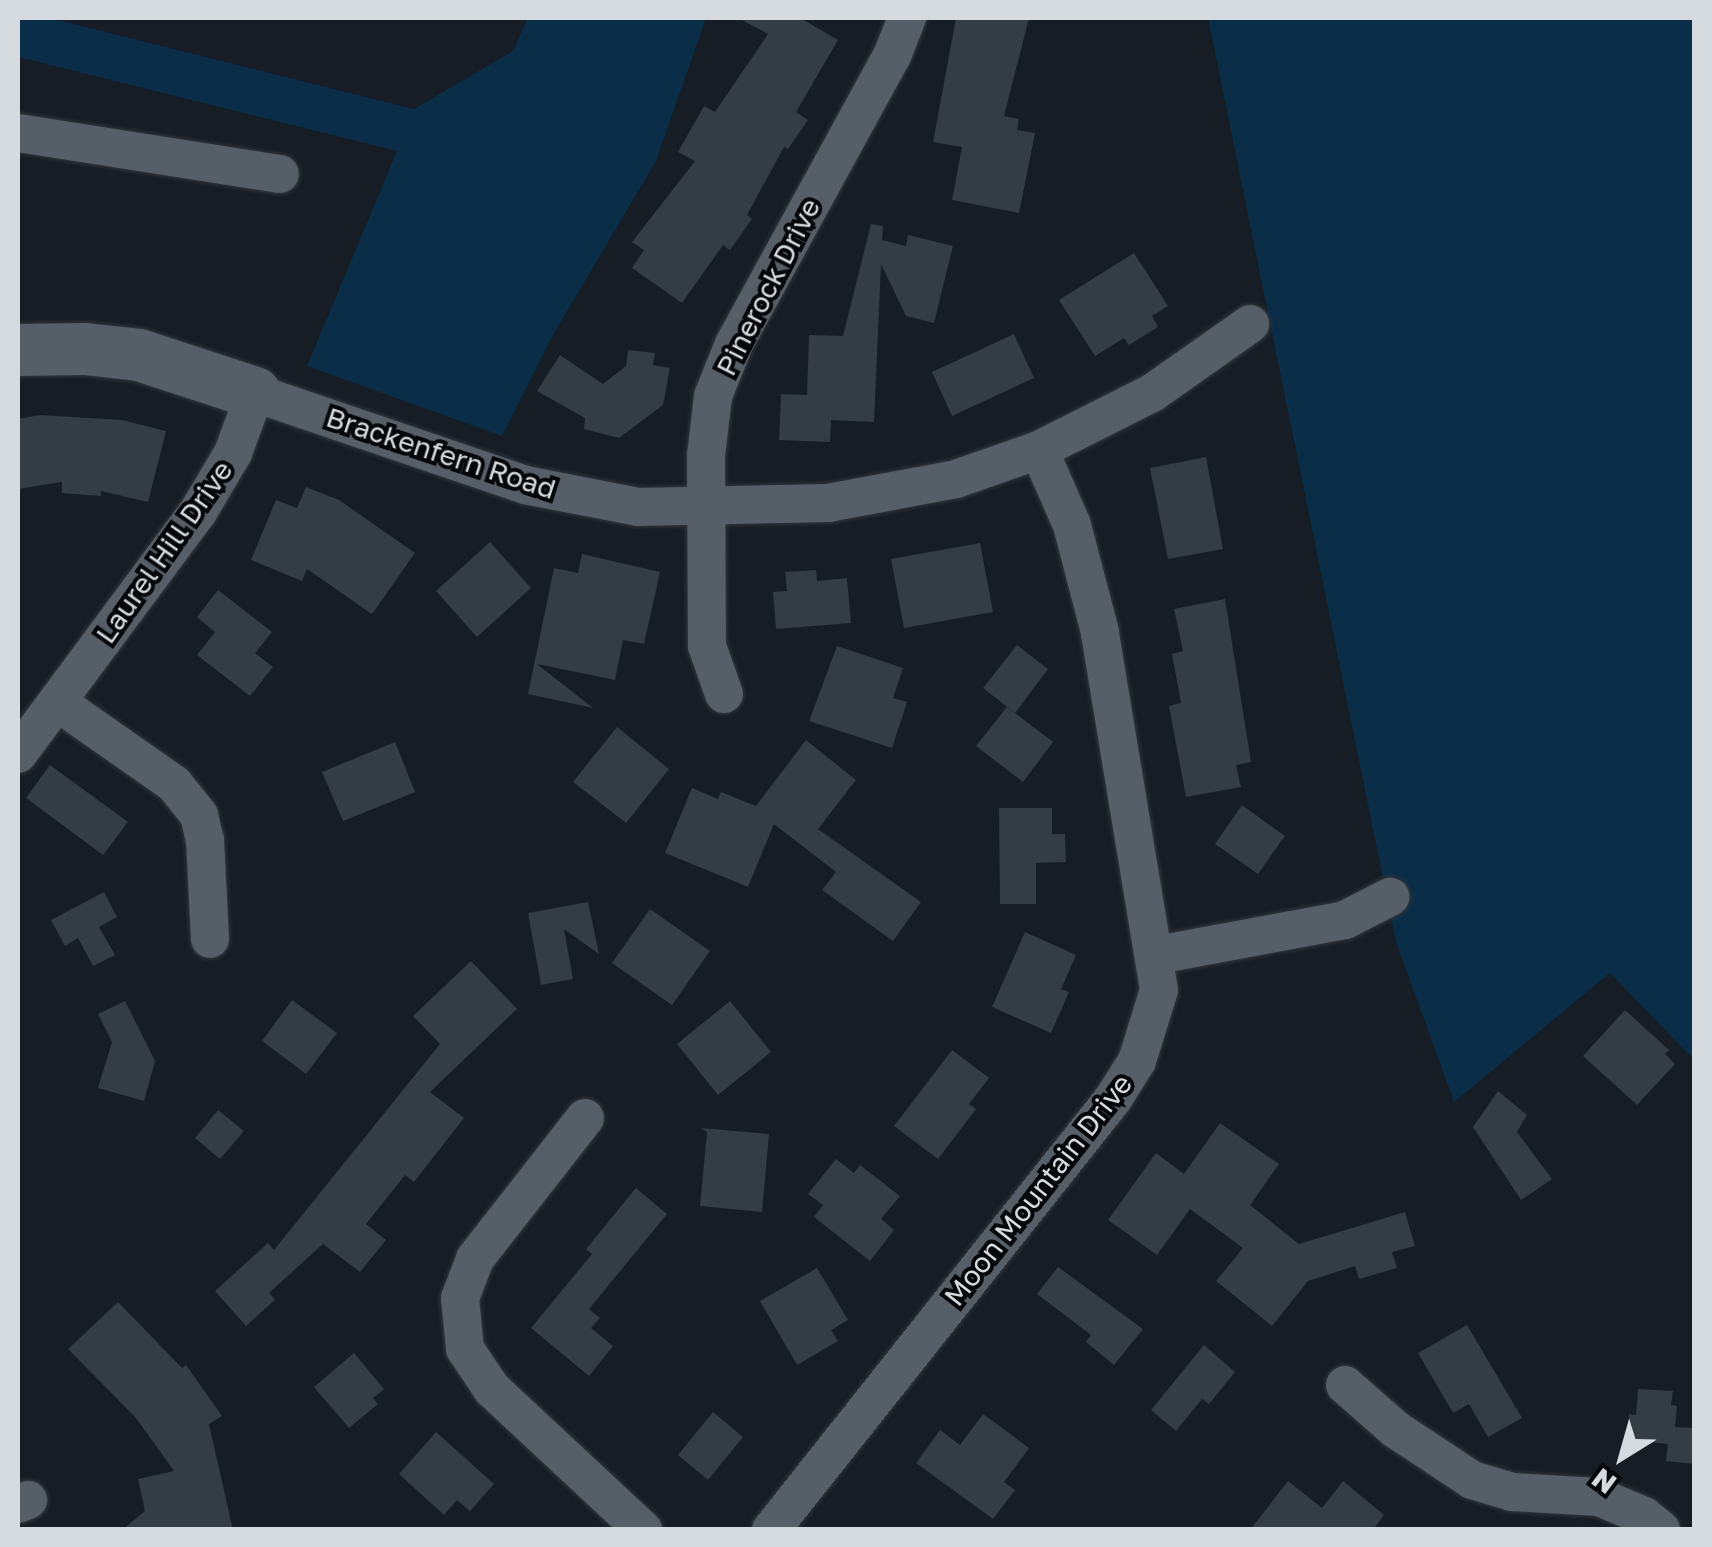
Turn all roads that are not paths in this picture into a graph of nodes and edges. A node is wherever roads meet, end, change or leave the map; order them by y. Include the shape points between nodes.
1 (908, 18) edge
2 (18, 133) edge
3 (280, 174) dead end
4 (1250, 324) dead end
5 (18, 350) edge
6 (255, 393) junction
7 (1040, 450) junction
8 (708, 506) junction
9 (724, 694) dead end
10 (57, 702) junction
11 (18, 754) edge
12 (1390, 897) dead end
13 (210, 940) dead end
14 (1157, 954) junction
15 (585, 1118) dead end
16 (1345, 1385) dead end
17 (644, 1530) edge
18 (771, 1530) edge
19 (1662, 1530) edge

1 - 8 street, Pinerock Drive via 734,344 713,396
2 - 3 street
4 - 7 street, Brackenfern Road via 1152,393
5 - 6 street, Brackenfern Road via 139,356
6 - 8 street, Brackenfern Road via 525,485 638,507
6 - 10 street, Laurel Hill Drive via 233,453 198,512
7 - 8 street, Brackenfern Road via 956,479 828,503
7 - 14 street, Moon Mountain Drive via 1072,525 1100,632
8 - 9 street, Pinerock Drive via 706,646
10 - 11 street, Laurel Hill Drive
10 - 13 street via 174,784 198,816
12 - 14 street via 1345,920
14 - 18 street, Moon Mountain Drive via 1159,990 1150,1025 1137,1062 1113,1098
15 - 17 street via 475,1259 460,1298 465,1349 492,1389
16 - 19 street via 1395,1429 1472,1480 1512,1492 1599,1498

